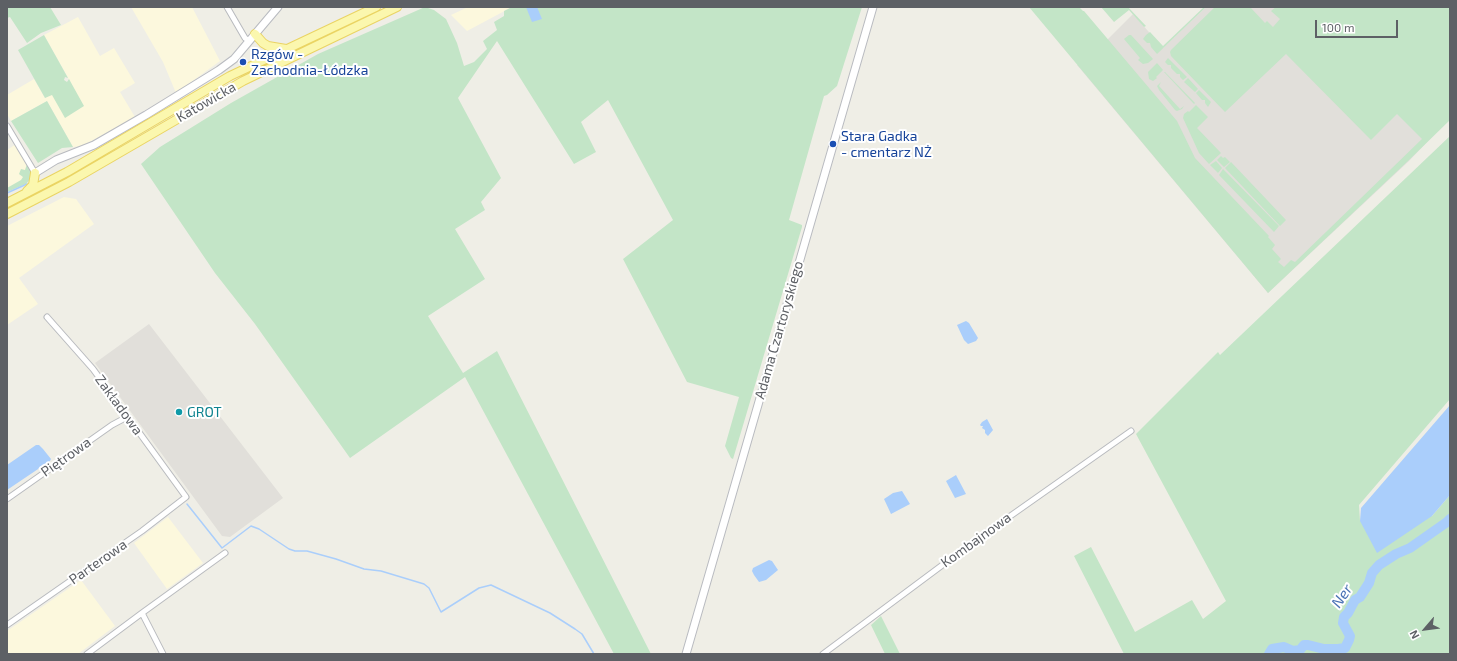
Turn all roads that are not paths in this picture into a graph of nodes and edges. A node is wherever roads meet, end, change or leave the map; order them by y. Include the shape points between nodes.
1 (227, 7) edge
2 (278, 7) edge
3 (376, 7) edge
4 (397, 7) edge
5 (873, 7) edge
6 (255, 34) junction
7 (249, 41) junction
8 (287, 49) junction
9 (7, 126) edge
10 (35, 173) junction
11 (21, 196) junction
12 (7, 203) edge
13 (7, 214) edge
14 (47, 317) dead end
15 (127, 417) junction
16 (1131, 431) dead end
17 (186, 497) joint
18 (7, 500) edge
19 (225, 553) dead end
20 (142, 613) junction
21 (7, 625) edge
22 (87, 654) edge
23 (163, 654) edge
24 (686, 654) edge
25 (823, 654) edge

1 - 7 street
2 - 6 street
3 - 8 main road, Katowicka
4 - 13 main road, Katowicka via 243,81
5 - 24 street, Adama Czartoryskiego
6 - 7 street
6 - 8 main road via 268,46
7 - 10 street via 226,65 186,91 94,145 56,160
8 - 11 main road, Katowicka via 230,76
9 - 10 street
10 - 11 main road via 33,185
11 - 12 main road, Katowicka
14 - 15 street, Zakładowa via 93,369
15 - 17 street, Zakładowa
15 - 18 street, Piętrowa via 106,429
16 - 25 street, Kombajnowa via 972,542
17 - 21 street, Parterowa via 142,531
19 - 20 street
20 - 22 street
20 - 23 street

